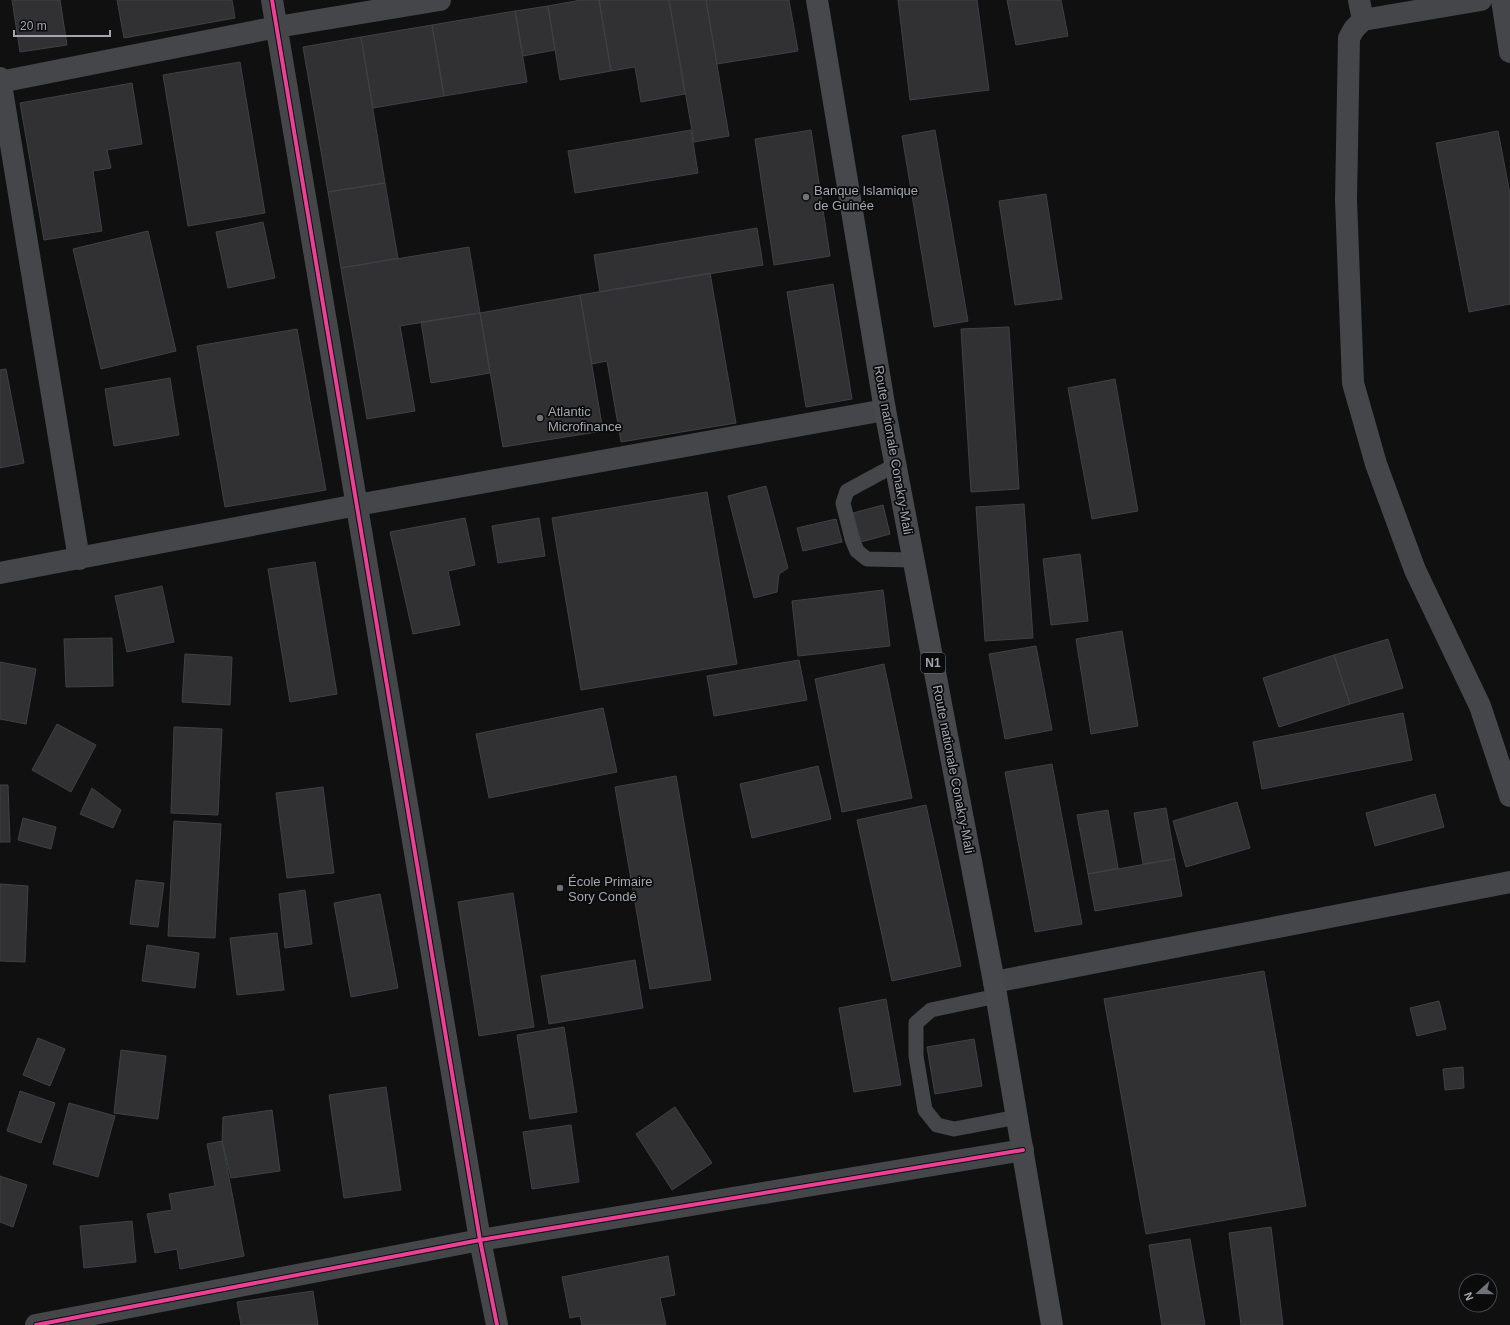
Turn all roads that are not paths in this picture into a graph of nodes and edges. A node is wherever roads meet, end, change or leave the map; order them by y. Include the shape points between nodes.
1 (272, 0) edge
2 (440, 0) edge
3 (817, 0) edge
4 (1481, 0) edge
5 (1502, 0) edge
6 (1403, 7) edge
7 (1361, 10) edge
8 (277, 27) junction
9 (1510, 52) edge
10 (0, 81) edge
11 (885, 410) junction
12 (896, 465) junction
13 (356, 505) junction
14 (79, 559) junction
15 (914, 560) junction
16 (0, 573) edge
17 (1510, 796) edge
18 (1510, 882) edge
19 (996, 989) junction
20 (1017, 1117) junction
21 (1023, 1150) junction
22 (480, 1240) junction
23 (36, 1325) edge
24 (497, 1325) edge
25 (1052, 1325) edge

1 - 8 street
2 - 8 street
3 - 11 highway, Route nationale Conakry-Mali / N1
4 - 6 street
5 - 9 street
6 - 7 street
7 - 17 street via 1349,38 1346,200 1353,383 1376,464 1415,570 1480,706
8 - 10 street
8 - 13 street
10 - 14 street
11 - 12 highway, Route nationale Conakry-Mali / N1
11 - 13 street
12 - 15 highway, Route nationale Conakry-Mali / N1
12 - 15 lane via 847,491 843,503 857,551 867,559
13 - 14 street
13 - 22 street
14 - 16 street
15 - 19 highway, Route nationale Conakry-Mali / N1
18 - 19 street
19 - 20 highway, Route nationale Conakry-Mali / N1
19 - 20 lane via 931,1010 916,1023 916,1056 925,1110 938,1125 954,1129
20 - 21 highway, Route nationale Conakry-Mali / N1
21 - 22 street
21 - 25 highway, Route nationale Conakry-Mali / N1
22 - 23 street
22 - 24 street

